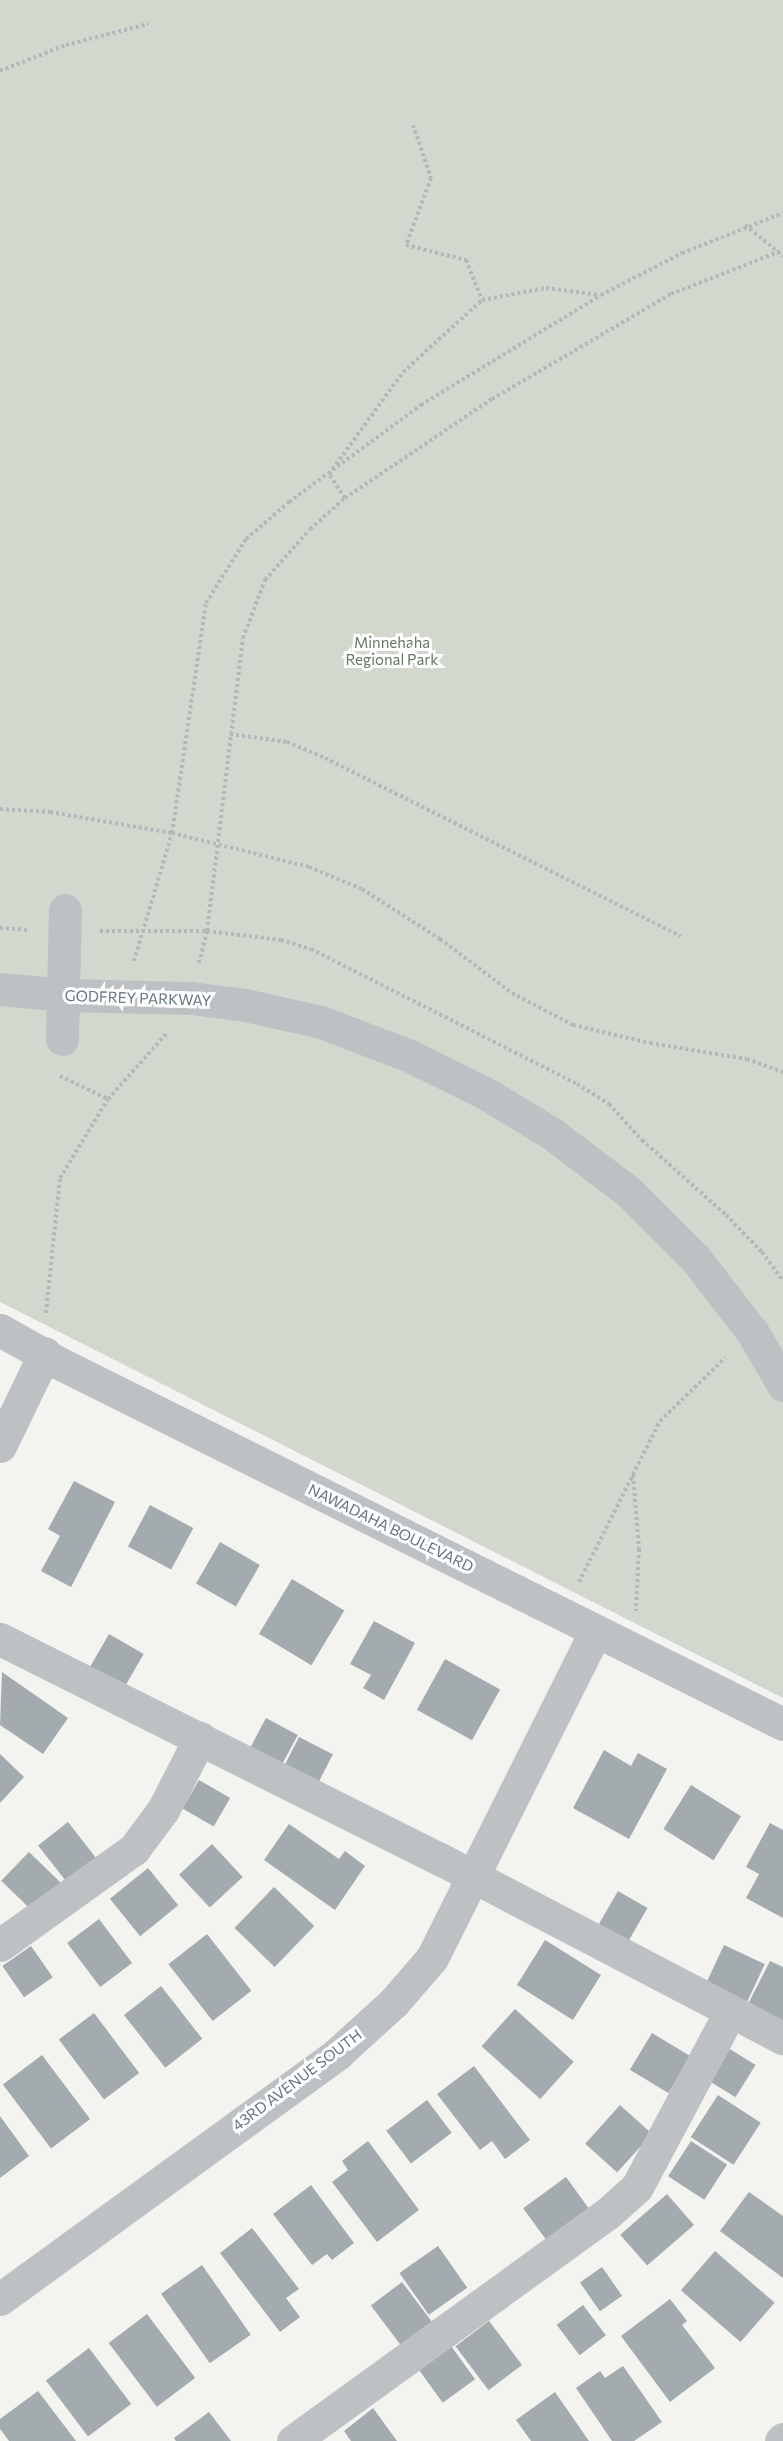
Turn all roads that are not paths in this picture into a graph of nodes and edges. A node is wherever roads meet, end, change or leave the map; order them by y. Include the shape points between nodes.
1 (66, 910) dead end
2 (0, 989) edge
3 (65, 995) junction
4 (62, 1039) dead end
5 (0, 1330) edge
6 (45, 1353) junction
7 (783, 1385) edge
8 (0, 1446) edge
9 (596, 1631) junction
10 (0, 1639) edge
11 (783, 1724) edge
12 (200, 1738) junction
13 (471, 1876) junction
14 (0, 1946) edge
15 (730, 2012) junction
16 (783, 2038) edge
17 (0, 2299) edge
18 (292, 2441) edge

1 - 3 street
2 - 3 street, GODFREY PARKWAY
3 - 4 street
3 - 7 street, GODFREY PARKWAY via 191,998 321,1022 410,1056 485,1093 551,1133 628,1192 695,1258 753,1333
5 - 6 street, NAWADAHA BOULEVARD
6 - 8 street
6 - 9 street, NAWADAHA BOULEVARD
9 - 11 street, NAWADAHA BOULEVARD
9 - 13 street, 43RD AVENUE SOUTH
10 - 12 street
12 - 13 street
12 - 14 street via 163,1810 134,1849
13 - 15 street
13 - 17 street, 43RD AVENUE SOUTH via 432,1958 394,2002 338,2053
15 - 16 street
15 - 18 street via 637,2187 607,2214

